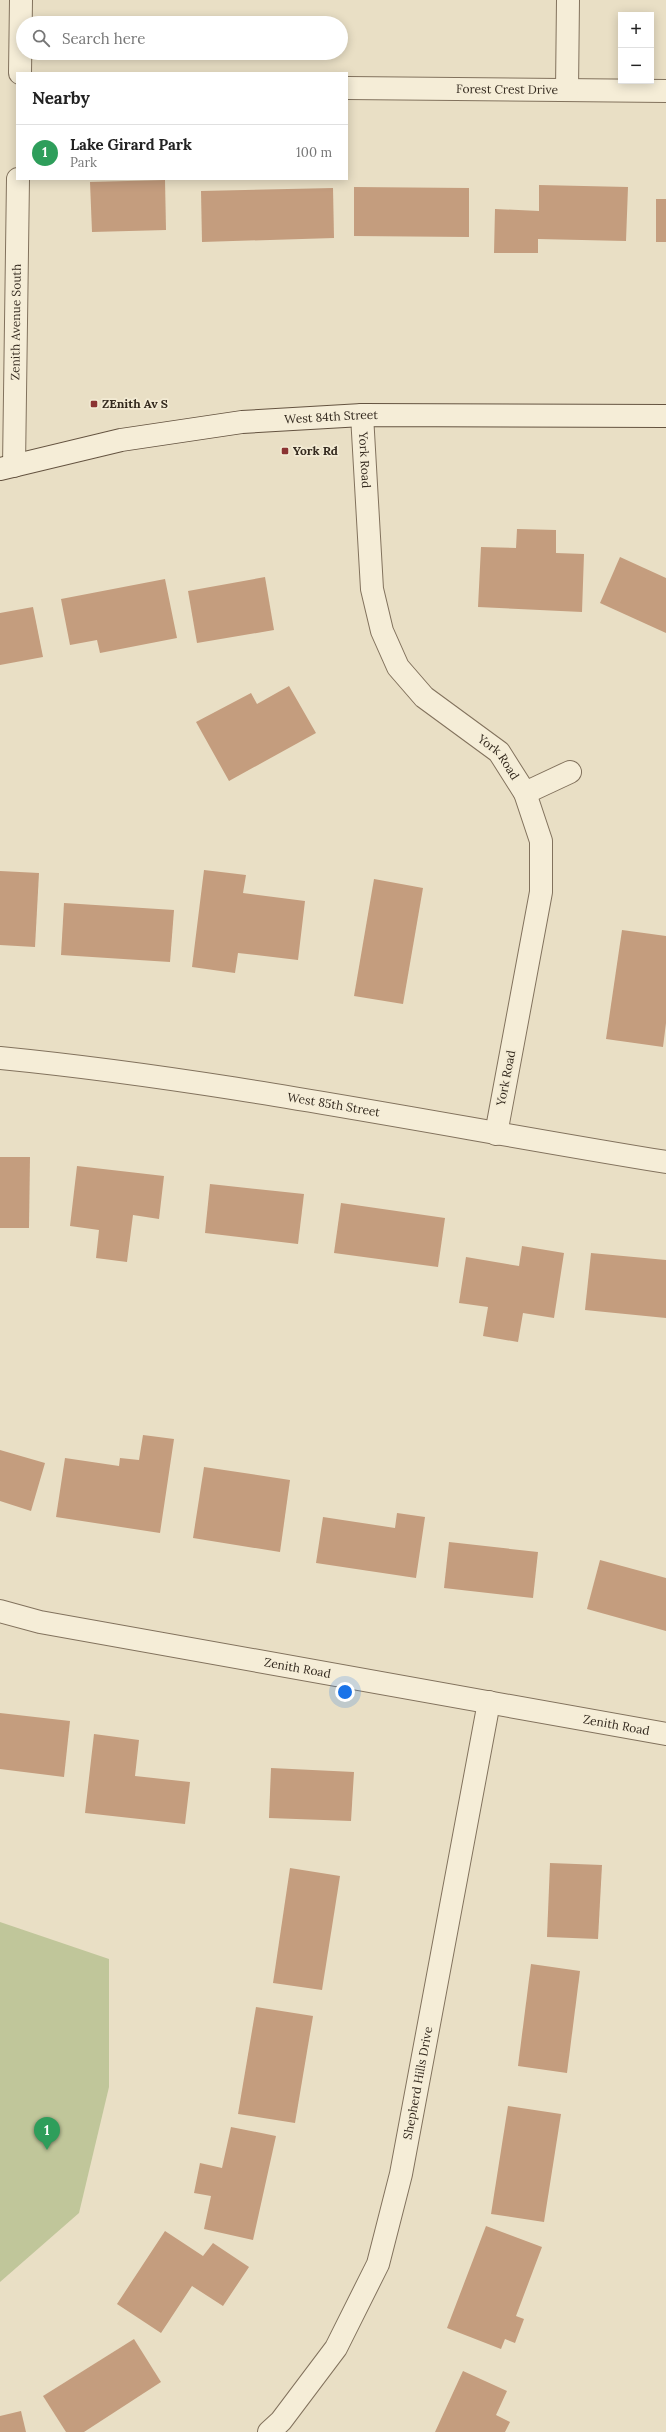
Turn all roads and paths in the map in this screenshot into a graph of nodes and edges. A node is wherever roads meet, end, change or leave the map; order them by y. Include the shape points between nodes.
1 (21, 0) edge
2 (568, 0) edge
3 (21, 16) edge
4 (20, 60) edge
5 (20, 72) edge
6 (348, 88) edge
7 (568, 90) junction
8 (666, 91) edge
9 (18, 180) edge
10 (362, 415) junction
11 (666, 416) edge
12 (7, 467) edge
13 (570, 772) dead end
14 (525, 793) junction
15 (0, 1058) edge
16 (496, 1134) junction
17 (666, 1162) edge
18 (0, 1611) edge
19 (489, 1702) junction
20 (666, 1734) edge
21 (269, 2432) edge

1 - 3 street
2 - 7 street
4 - 5 street
6 - 7 street, Forest Crest Drive
7 - 8 street, Forest Crest Drive
9 - 12 street, Zenith Avenue South
10 - 11 street, West 84th Street
10 - 12 street, West 84th Street via 242,422 121,440
10 - 14 street, York Road via 372,589 382,631 398,667 424,697 499,752
13 - 14 street
14 - 16 street, York Road via 541,841 541,892
15 - 16 street, West 85th Street via 59,1064 294,1098
16 - 17 street, West 85th Street
18 - 19 street, Zenith Road via 40,1622
19 - 20 street, Zenith Road
19 - 21 street, Shepherd Hills Drive via 401,2174 378,2264 336,2348 280,2422

